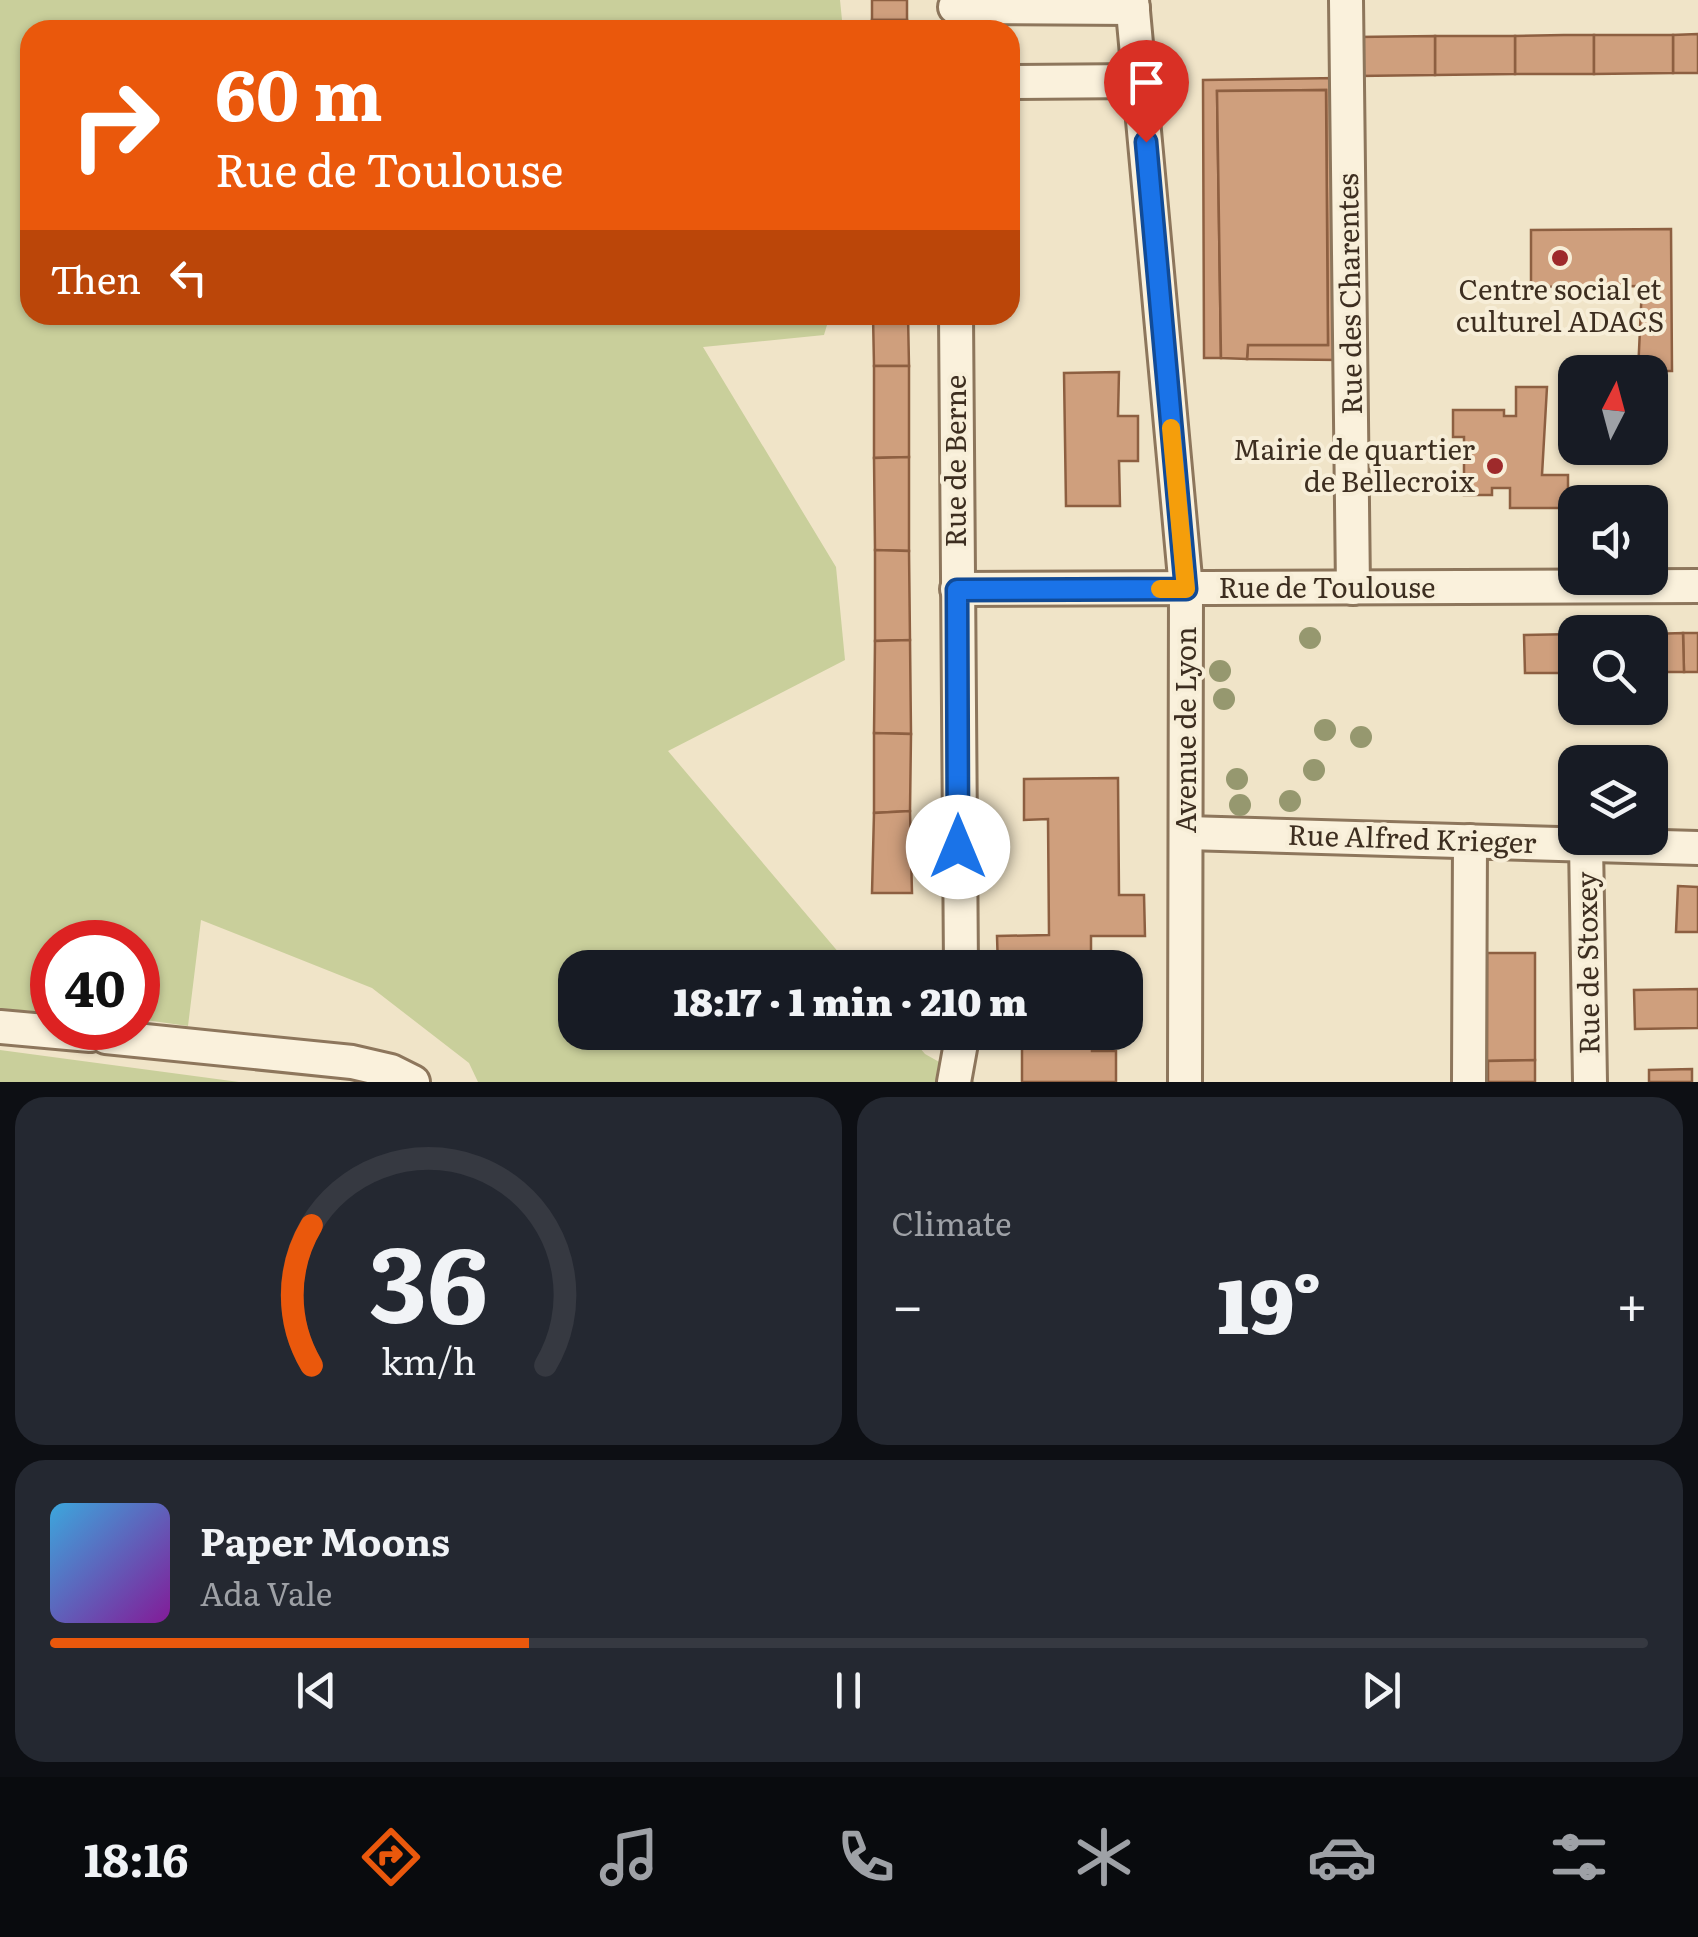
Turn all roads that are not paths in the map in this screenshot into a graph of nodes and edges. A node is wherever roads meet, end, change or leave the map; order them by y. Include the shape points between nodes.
1 (1346, 0) edge
2 (1133, 4) edge
3 (955, 12) edge
4 (1140, 80) junction
5 (1020, 82) edge
6 (956, 325) edge
7 (1698, 586) edge
8 (1354, 588) junction
9 (1186, 589) junction
10 (957, 590) junction
11 (1187, 833) junction
12 (1470, 841) junction
13 (1558, 843) edge
14 (1668, 847) edge
15 (1698, 848) edge
16 (1586, 855) edge
17 (961, 950) edge
18 (0, 1027) edge
19 (960, 1050) edge
20 (413, 1082) edge
21 (954, 1082) edge
22 (1185, 1082) edge
23 (1469, 1082) edge
24 (1590, 1082) edge

1 - 8 street, Rue des Charentes
2 - 3 street, Avenue de Lyon
2 - 4 street, Avenue de Lyon
4 - 5 street
4 - 9 street, Avenue de Lyon
6 - 10 street, Rue de Berne
7 - 8 street, Rue de Toulouse
8 - 9 street, Rue de Toulouse
9 - 10 street, Rue de Toulouse
9 - 11 street, Avenue de Lyon
10 - 17 street, Rue de Berne
11 - 12 street, Rue Alfred Krieger
11 - 22 street, Avenue de Lyon
12 - 13 street, Rue Alfred Krieger
12 - 23 street
14 - 15 street, Rue Alfred Krieger
16 - 24 street, Rue de Stoxey
18 - 20 street via 352,1062
19 - 21 street

